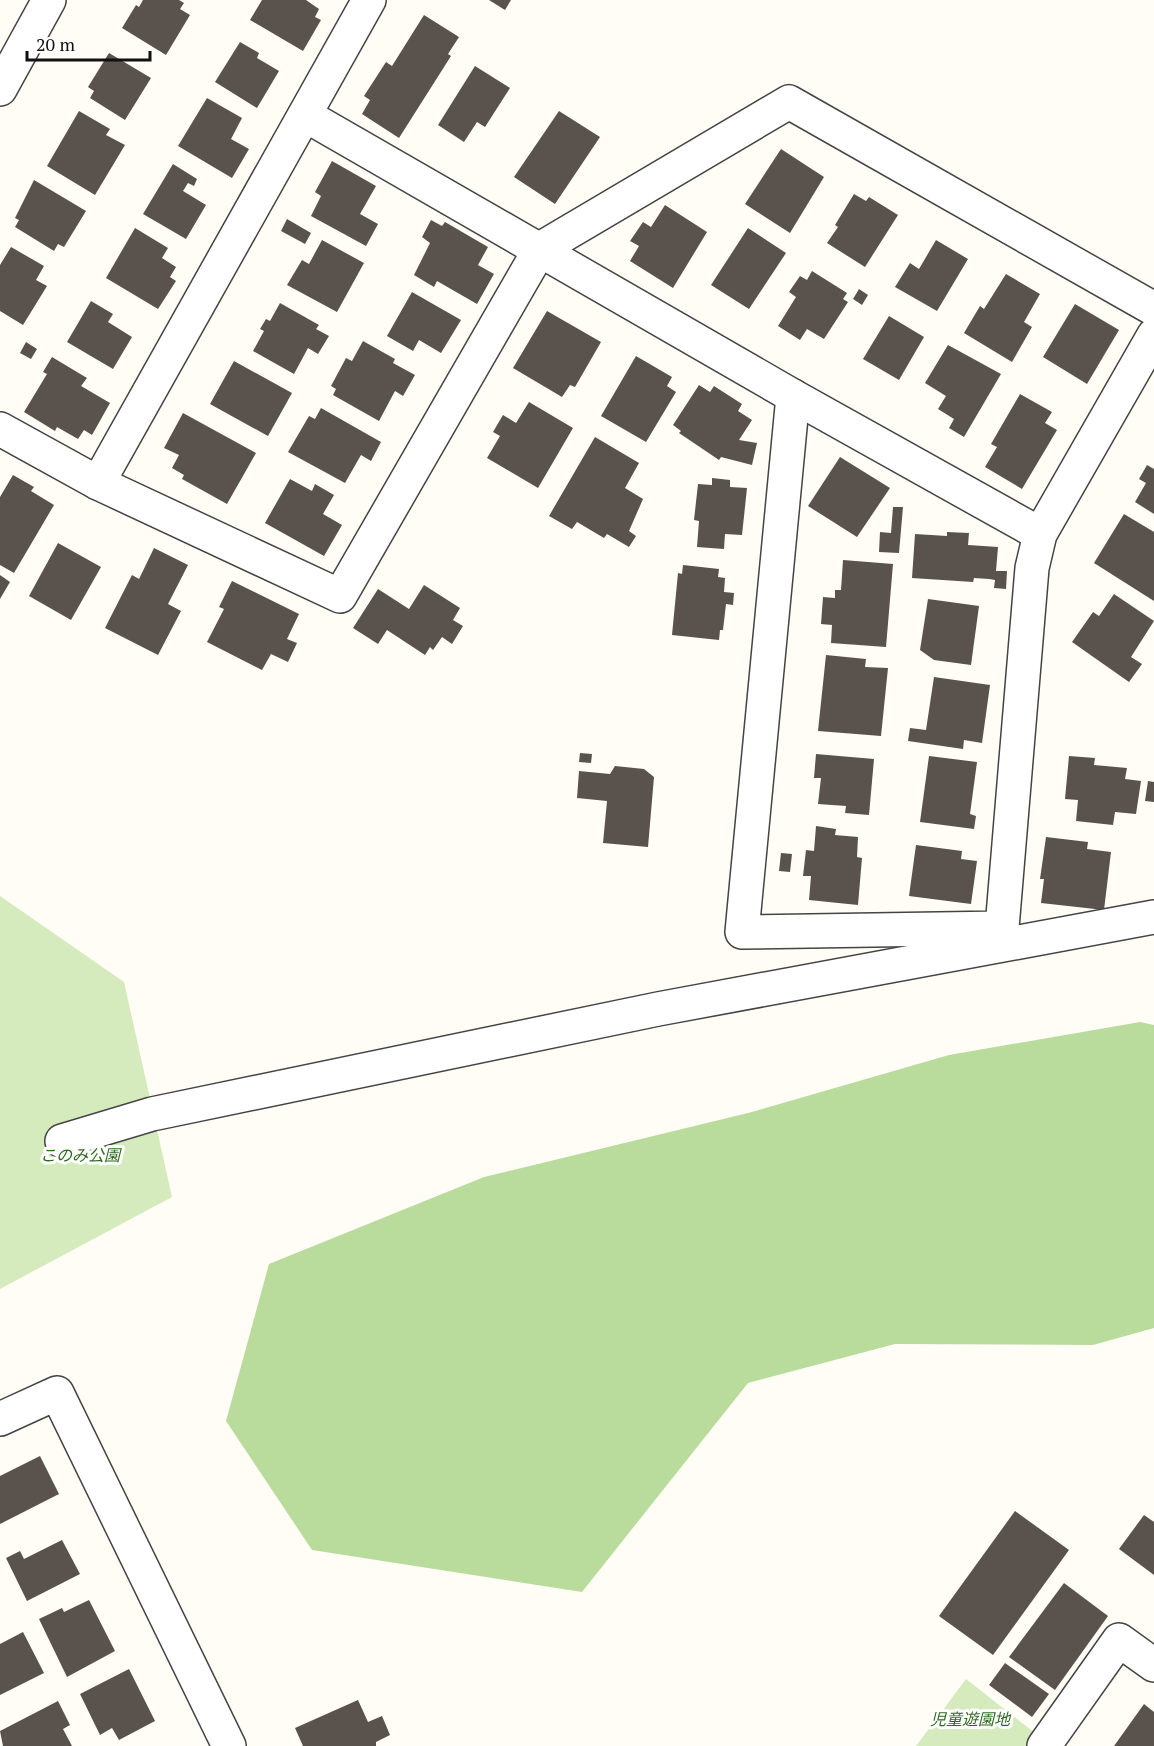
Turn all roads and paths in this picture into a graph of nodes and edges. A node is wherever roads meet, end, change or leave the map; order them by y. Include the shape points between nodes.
1 (49, 0) edge
2 (369, 0) edge
3 (0, 89) edge
4 (305, 115) junction
5 (540, 249) junction
6 (1154, 309) edge
7 (1154, 335) edge
8 (793, 396) junction
9 (0, 429) edge
10 (98, 483) junction
11 (1040, 534) junction
12 (1154, 917) edge
13 (62, 1141) dead end
14 (0, 1419) edge
15 (1154, 1665) edge
16 (229, 1746) edge
17 (1044, 1746) edge

1 - 3 street
2 - 4 street
4 - 5 street
4 - 10 street
5 - 6 street via 789,102
5 - 8 street
5 - 10 street via 340,596
7 - 11 street
8 - 11 street
8 - 11 street via 742,932 1002,928 1032,568
9 - 10 street
12 - 13 street via 658,1009 152,1114
14 - 16 street via 57,1394
15 - 17 street via 1119,1640

